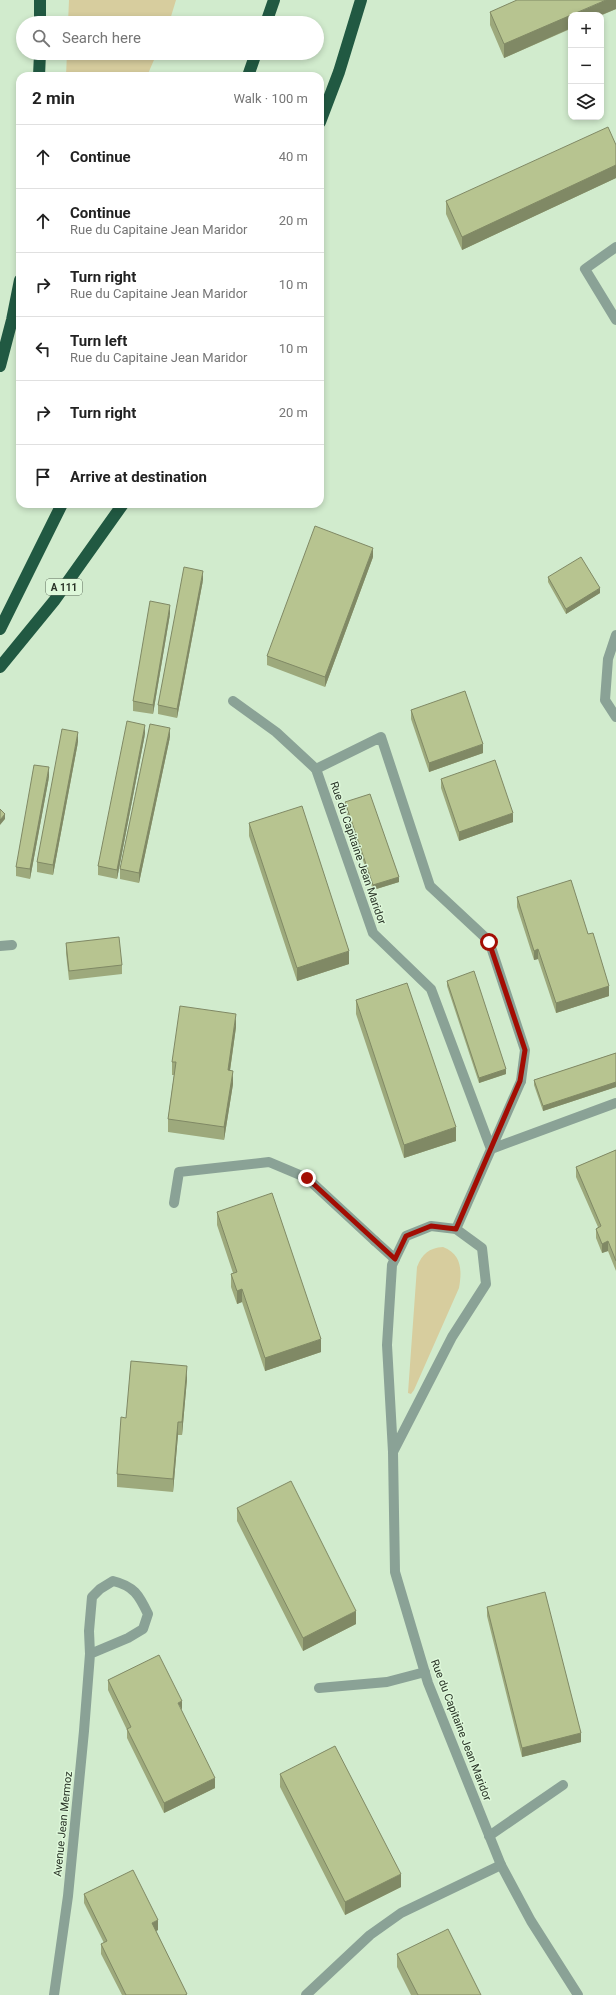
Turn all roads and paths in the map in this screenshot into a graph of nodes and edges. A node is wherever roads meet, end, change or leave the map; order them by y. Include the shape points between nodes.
1 (40, 0) edge
2 (274, 0) edge
3 (361, 0) edge
4 (40, 16) edge
5 (268, 16) edge
6 (40, 60) edge
7 (254, 60) edge
8 (39, 72) edge
9 (249, 72) edge
10 (324, 111) edge
11 (616, 247) edge
12 (16, 300) edge
13 (616, 320) edge
14 (0, 366) edge
15 (60, 508) edge
16 (120, 508) edge
17 (0, 629) edge
18 (616, 635) edge
19 (0, 667) edge
20 (233, 701) dead end
21 (616, 717) edge
22 (316, 769) junction
23 (12, 945) dead end
24 (0, 946) edge
25 (616, 1103) edge
26 (490, 1149) junction
27 (174, 1203) dead end
28 (456, 1229) junction
29 (395, 1259) junction
30 (393, 1452) junction
31 (90, 1654) junction
32 (425, 1672) junction
33 (319, 1688) dead end
34 (563, 1785) dead end
35 (489, 1836) junction
36 (501, 1865) junction
37 (54, 1995) edge
38 (306, 1995) edge
39 (578, 1995) edge

1 - 4 highway
2 - 5 highway
3 - 10 highway
6 - 8 highway
7 - 9 highway
11 - 13 street via 585,269
12 - 14 highway
15 - 17 highway
16 - 19 highway, A 111 via 54,602
18 - 21 street via 608,659 605,700
20 - 22 street via 276,732
22 - 26 street, Rue du Capitaine Jean Maridor via 373,933 431,989
22 - 26 street via 381,737 430,886 489,942 525,1050 520,1081
23 - 24 street
25 - 26 street
26 - 28 street
27 - 29 street via 179,1172 269,1162 307,1178
28 - 29 street, Rue du Capitaine Jean Maridor via 431,1226 406,1236
28 - 30 street, Rue du Capitaine Jean Maridor via 482,1248 486,1284 452,1337
29 - 30 street, Rue du Capitaine Jean Maridor via 392,1265 387,1345
30 - 32 street, Rue du Capitaine Jean Maridor via 395,1572
31 - 31 street, Avenue Jean Mermoz via 117,1644 143,1629 148,1614 142,1600 128,1585 113,1581 92,1598
31 - 37 street, Avenue Jean Mermoz via 68,1896
32 - 33 street via 387,1682
32 - 35 street, Rue du Capitaine Jean Maridor
34 - 35 street
35 - 36 street, Rue du Capitaine Jean Maridor
36 - 38 street via 401,1913 370,1935
36 - 39 street, Rue du Capitaine Jean Maridor via 531,1920

